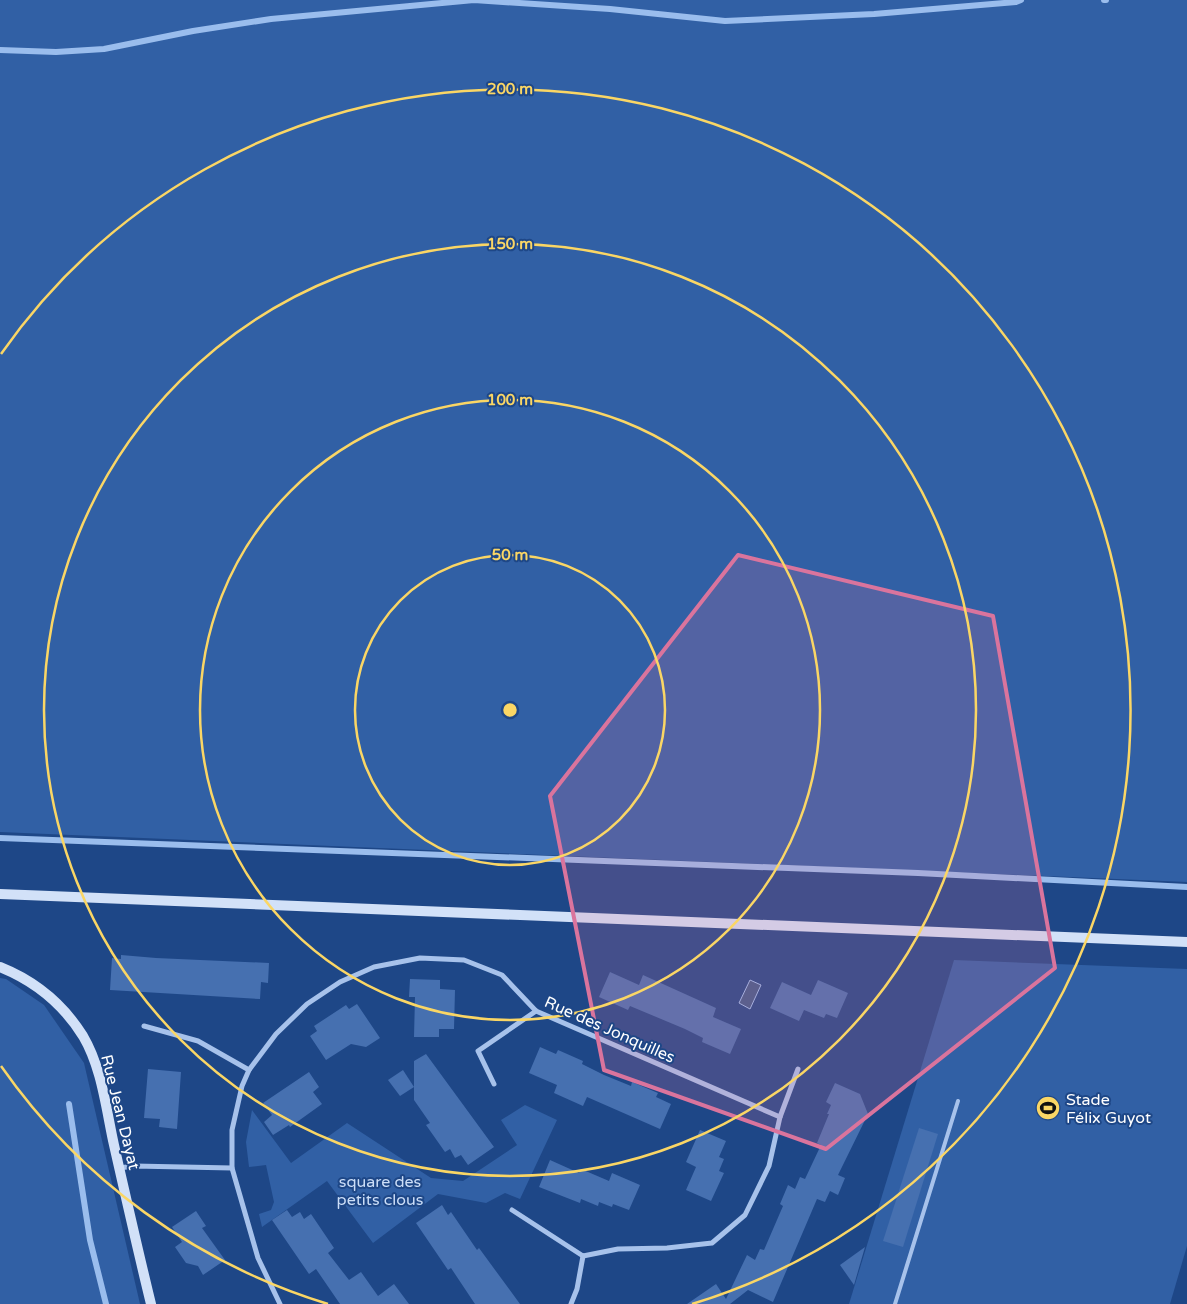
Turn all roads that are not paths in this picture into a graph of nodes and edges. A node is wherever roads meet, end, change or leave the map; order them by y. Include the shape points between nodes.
1 (0, 894) edge
2 (1187, 942) edge
3 (0, 967) edge
4 (536, 1012) junction
5 (144, 1026) dead end
6 (798, 1069) dead end
7 (249, 1070) junction
8 (494, 1084) dead end
9 (958, 1100) dead end
10 (780, 1117) junction
11 (119, 1168) junction
12 (232, 1168) junction
13 (512, 1210) dead end
14 (583, 1256) junction
15 (151, 1304) edge
16 (280, 1304) edge
17 (571, 1304) edge
18 (895, 1304) edge

1 - 2 main road
3 - 11 main road, Rue Jean Dayat via 30,981 51,997 83,1037 96,1069
4 - 7 street, Rue des Jonquilles via 502,975 464,960 420,958 374,968 340,982 306,1004 276,1034
4 - 8 street via 478,1051
4 - 10 street, Rue des Jonquilles
5 - 7 street via 198,1041
6 - 10 street
7 - 12 street, Rue des Jonquilles via 232,1130
9 - 18 lane
10 - 14 street via 769,1166 745,1215 712,1243 618,1249
11 - 12 street
11 - 15 main road, Rue Jean Dayat
12 - 16 street, Rue des Jonquilles via 258,1258
13 - 14 street
14 - 17 street

